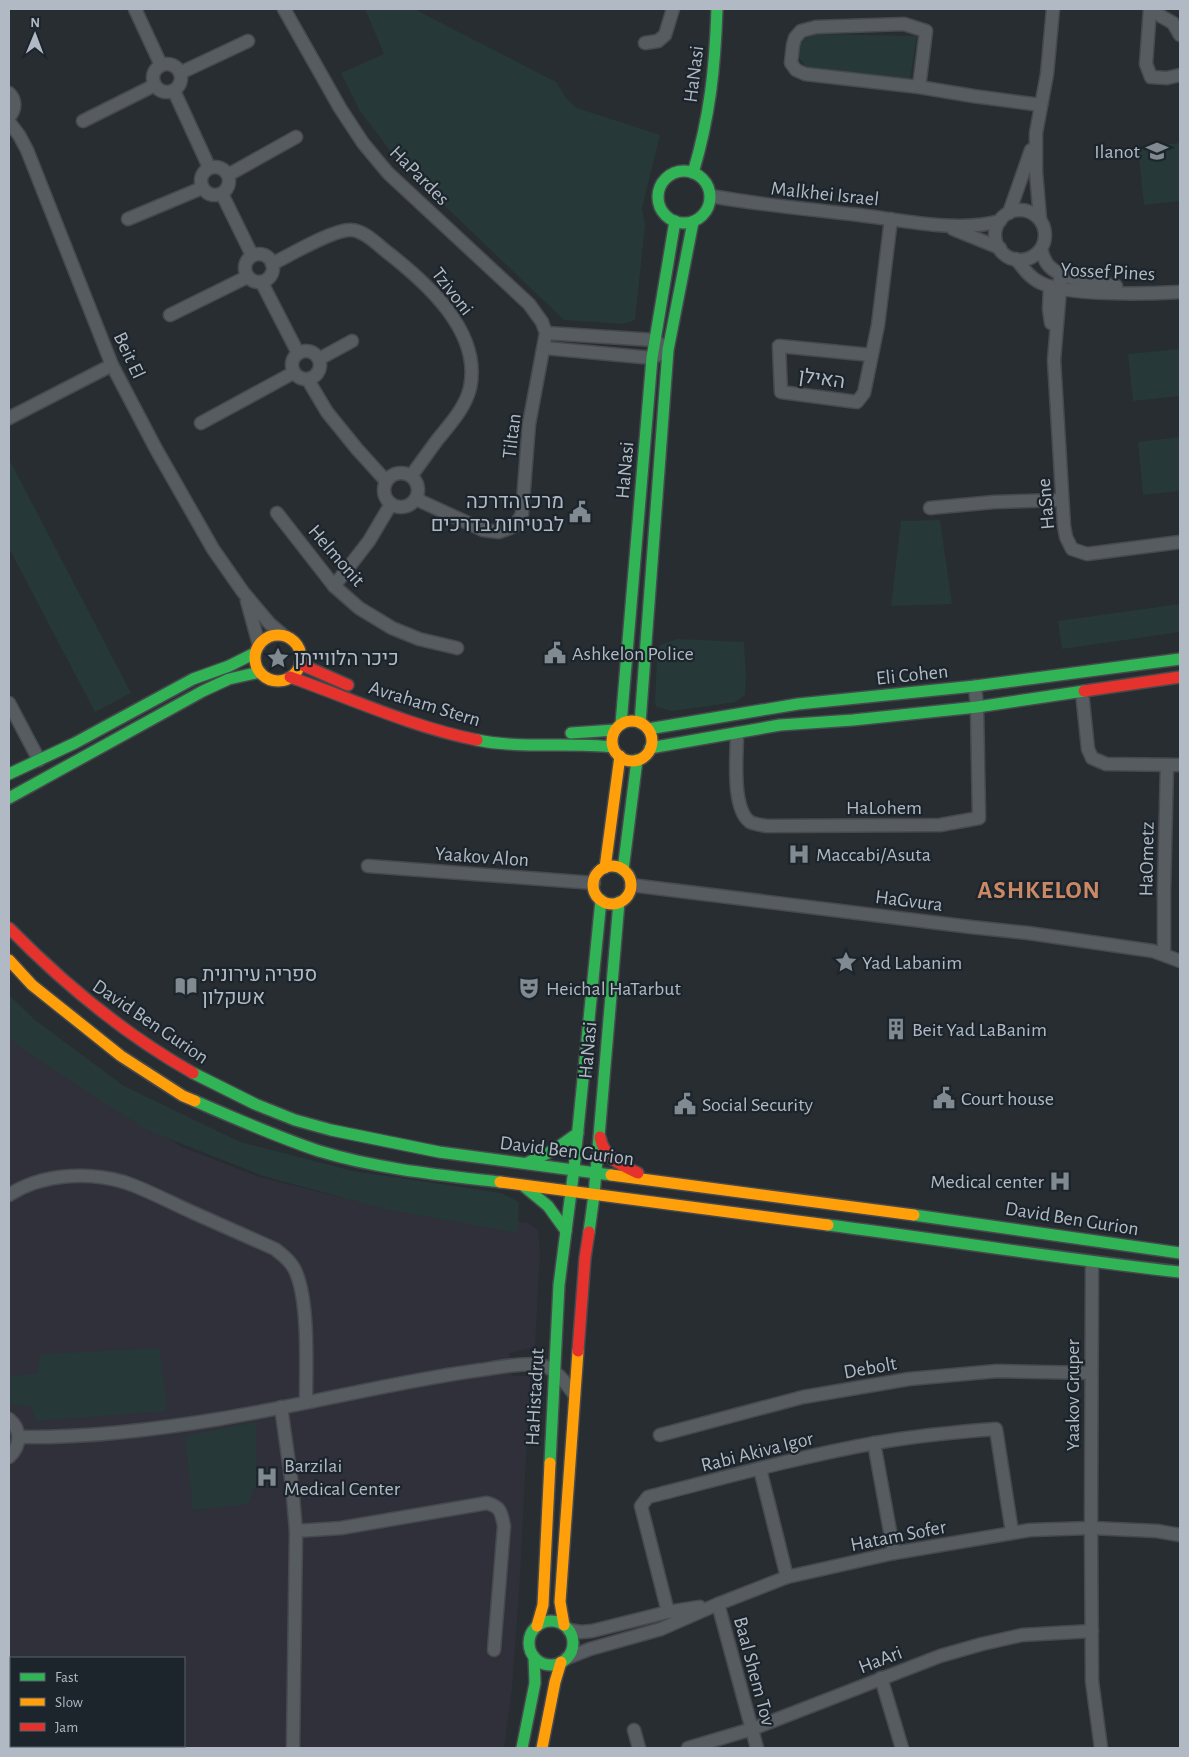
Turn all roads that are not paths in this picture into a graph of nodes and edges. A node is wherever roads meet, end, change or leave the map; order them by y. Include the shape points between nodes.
1 (136, 9) edge
2 (284, 9) edge
3 (674, 9) edge
4 (717, 9) edge
5 (1053, 9) edge
6 (1150, 9) edge
7 (1180, 35) edge
8 (248, 41) dead end
9 (645, 43) dead end
10 (161, 66) junction
11 (180, 73) junction
12 (1180, 75) edge
13 (155, 85) junction
14 (919, 87) junction
15 (174, 91) junction
16 (9, 93) edge
17 (1041, 105) junction
18 (9, 116) edge
19 (83, 121) dead end
20 (9, 122) edge
21 (1036, 133) junction
22 (296, 137) dead end
23 (209, 168) junction
24 (693, 173) junction
25 (228, 175) junction
26 (202, 188) junction
27 (222, 194) junction
28 (710, 196) junction
29 (1005, 217) junction
30 (128, 219) dead end
31 (891, 219) junction
32 (1040, 219) junction
33 (675, 221) junction
34 (693, 222) junction
35 (936, 224) junction
36 (1000, 248) junction
37 (1041, 249) junction
38 (252, 256) junction
39 (1016, 259) junction
40 (272, 264) junction
41 (1060, 274) junction
42 (247, 277) junction
43 (262, 282) junction
44 (1055, 288) junction
45 (1179, 292) edge
46 (170, 315) dead end
47 (546, 333) junction
48 (352, 340) dead end
49 (654, 340) junction
50 (544, 348) junction
51 (668, 350) junction
52 (298, 353) junction
53 (871, 355) junction
54 (652, 358) junction
55 (319, 359) junction
56 (112, 365) junction
57 (293, 372) junction
58 (308, 380) junction
59 (9, 418) edge
60 (201, 423) dead end
61 (411, 476) junction
62 (386, 481) junction
63 (416, 499) junction
64 (1062, 500) junction
65 (391, 504) junction
66 (930, 508) dead end
67 (277, 513) dead end
68 (1180, 542) edge
69 (334, 586) junction
70 (243, 592) junction
71 (283, 635) junction
72 (457, 648) dead end
73 (257, 649) junction
74 (1180, 659) edge
75 (300, 664) junction
76 (260, 672) junction
77 (290, 677) junction
78 (1180, 677) edge
79 (975, 686) junction
80 (361, 691) dead end
81 (1082, 692) junction
82 (378, 698) dead end
83 (9, 702) edge
84 (977, 707) junction
85 (644, 726) junction
86 (618, 727) junction
87 (737, 732) junction
88 (560, 733) dead end
89 (535, 734) dead end
90 (650, 748) junction
91 (616, 751) junction
92 (39, 760) junction
93 (637, 760) junction
94 (1174, 765) edge
95 (9, 774) edge
96 (9, 798) edge
97 (368, 866) dead end
98 (605, 868) junction
99 (623, 870) junction
100 (594, 883) junction
101 (631, 885) junction
102 (601, 900) junction
103 (619, 902) junction
104 (9, 928) edge
105 (1164, 954) junction
106 (9, 960) edge
107 (1180, 961) edge
108 (599, 1124) junction
109 (578, 1133) junction
110 (527, 1163) junction
111 (574, 1170) junction
112 (595, 1173) junction
113 (651, 1180) junction
114 (522, 1186) junction
115 (570, 1192) junction
116 (9, 1195) edge
117 (594, 1195) junction
118 (624, 1199) junction
119 (590, 1226) junction
120 (566, 1231) junction
121 (1180, 1253) edge
122 (1092, 1262) junction
123 (1180, 1272) edge
124 (554, 1372) junction
125 (1091, 1373) junction
126 (574, 1394) junction
127 (306, 1402) junction
128 (281, 1407) junction
129 (9, 1419) edge
130 (660, 1435) dead end
131 (18, 1437) junction
132 (874, 1444) junction
133 (9, 1457) edge
134 (760, 1469) junction
135 (1091, 1528) junction
136 (296, 1531) junction
137 (1012, 1532) junction
138 (1180, 1535) edge
139 (894, 1553) junction
140 (787, 1577) junction
141 (718, 1604) junction
142 (668, 1612) junction
143 (537, 1626) junction
144 (567, 1627) junction
145 (1092, 1631) junction
146 (494, 1650) dead end
147 (534, 1657) junction
148 (564, 1660) junction
149 (881, 1678) junction
150 (752, 1729) junction
151 (634, 1730) dead end
152 (293, 1748) edge
153 (522, 1748) edge
154 (542, 1748) edge
155 (639, 1748) edge
156 (688, 1748) edge
157 (757, 1748) edge
158 (902, 1748) edge
159 (1102, 1748) edge

1 - 10 street
2 - 47 street, HaPardes via 363,143 388,173 529,304
3 - 9 street via 665,35 658,41
4 - 24 street, HaNasi via 709,106
5 - 17 street
6 - 7 street via 1173,23
6 - 12 street via 1146,64 1151,77
8 - 11 street
10 - 11 street via 170,64
10 - 13 street via 154,72
11 - 15 street via 181,81
13 - 15 street via 161,91
13 - 19 street
14 - 14 street via 926,31 904,24 816,27 801,31 793,45 791,63 805,74
14 - 17 street
15 - 23 street
16 - 18 street via 14,100 14,111
17 - 21 street
20 - 56 street, Beit El via 27,150
21 - 29 street via 1023,177
21 - 32 street
22 - 25 street
23 - 25 street via 222,168
23 - 26 street via 201,178
24 - 28 street via 705,182
24 - 33 street via 685,171 670,176 660,188 658,196 662,211
25 - 27 street via 228,188
26 - 27 street via 208,194
26 - 30 street
27 - 38 street
28 - 31 street, Malkhei Israel
28 - 34 street via 706,212
29 - 32 street via 1017,210
29 - 35 street, Malkhei Israel via 988,224
29 - 36 street via 996,234
31 - 35 street, Malkhei Israel
31 - 53 street, האילן via 878,325
32 - 37 street via 1045,234
33 - 34 street
33 - 49 street, HaNasi
34 - 51 street, HaNasi
35 - 36 street, Malkhei Israel
36 - 39 street via 1004,254
37 - 39 street via 1030,258
37 - 41 street, Yossef Pines via 1048,265
38 - 40 street via 264,255
38 - 42 street via 244,267
39 - 44 street, Yossef Pines via 1035,280
40 - 43 street via 270,278
40 - 61 street, Tzivoni via 340,231 354,230 416,274 452,316 466,341 472,364 470,388 460,412
41 - 44 street, HaSne
41 - 45 street, Yossef Pines via 1115,286
42 - 43 street via 253,282
42 - 46 street
43 - 52 street
44 - 45 street, Yossef Pines via 1096,292
44 - 64 street, HaSne via 1049,309
47 - 49 street
47 - 50 street
48 - 55 street
49 - 51 street
49 - 54 street, HaNasi
50 - 54 street
50 - 63 street, Tiltan via 530,424 522,514 515,526 499,532 483,530
51 - 54 street
51 - 85 street, HaNasi
52 - 55 street via 310,352
52 - 57 street via 293,360
53 - 53 street, האילן via 779,346 781,392 857,402 864,393
54 - 86 street, HaNasi
55 - 58 street via 319,372
56 - 59 street
56 - 70 street, Beit El via 212,549
57 - 58 street
57 - 60 street
58 - 62 street via 328,412
61 - 62 street via 395,474
61 - 63 street via 418,489
62 - 65 street via 385,496
63 - 65 street via 408,506
64 - 66 street
64 - 68 street, HaSne via 1066,536 1072,549 1087,554
65 - 69 street via 369,541
67 - 69 street, Helmonit
69 - 72 street, Helmonit via 359,608 392,628 419,639
70 - 71 street, Beit El
70 - 73 street, Beit El via 250,608
71 - 73 street via 270,636
71 - 75 street via 300,649
73 - 76 street via 256,666
73 - 92 street
74 - 79 street, Eli Cohen
75 - 77 street
75 - 80 street, Avraham Stern
76 - 77 street via 278,681
76 - 96 street via 203,691
77 - 91 street, Avraham Stern via 454,735 502,743 592,744
78 - 81 street, Eli Cohen
79 - 84 street, HaLohem
79 - 85 street, Eli Cohen via 798,704
81 - 84 street, Eli Cohen
81 - 94 street via 1088,750 1092,758 1106,764
82 - 89 street, Avraham Stern via 467,727
83 - 92 street
84 - 87 street, Eli Cohen via 780,725
84 - 87 street, HaLohem via 979,818 940,825 766,826 751,822 743,813 738,799
85 - 86 street via 634,721
85 - 90 street via 651,735
86 - 88 street
86 - 91 street via 612,738
87 - 90 street, Eli Cohen
90 - 93 street
91 - 93 street via 625,759
91 - 98 street
92 - 95 street
93 - 99 street
94 - 105 street, HaOmetz via 1164,890
97 - 100 street, Yaakov Alon
98 - 99 street via 619,867
98 - 100 street via 599,871
99 - 101 street
100 - 102 street via 596,895
101 - 103 street via 628,894
101 - 105 street, HaGvura via 1028,933
102 - 103 street
102 - 109 street, HaNasi
103 - 108 street, HaNasi
104 - 110 street, David Ben Gurion via 77,994 155,1052 220,1088 296,1120 356,1137
105 - 107 street, HaGvura
106 - 114 street, David Ben Gurion via 32,985 121,1056 191,1100 320,1151 396,1169
108 - 112 street, HaNasi
108 - 113 street via 601,1145 606,1154
109 - 110 street
109 - 111 street, HaNasi
110 - 111 street, David Ben Gurion
111 - 112 street, David Ben Gurion
111 - 115 street, HaHistadrut
112 - 113 street, David Ben Gurion
112 - 117 street, HaHistadrut
113 - 121 street, David Ben Gurion
114 - 115 street, David Ben Gurion
114 - 120 street via 552,1208
115 - 117 street, David Ben Gurion
115 - 120 street, HaHistadrut
116 - 127 street via 20,1188 67,1176 104,1178 146,1191 275,1249 292,1264 301,1291
117 - 118 street, David Ben Gurion
117 - 119 street, HaHistadrut
118 - 119 street via 604,1208
118 - 122 street, David Ben Gurion
119 - 126 street, HaHistadrut
120 - 124 street, HaHistadrut
122 - 123 street, David Ben Gurion
122 - 125 street, Yaakov Gruper
124 - 126 street
124 - 127 street via 543,1366 513,1365
124 - 143 street, HaHistadrut via 543,1605
125 - 130 street, Debolt via 997,1371 909,1379 802,1397
125 - 135 street, Yaakov Gruper
126 - 144 street, HaHistadrut via 560,1602
127 - 128 street
128 - 131 street via 106,1434
128 - 136 street
129 - 131 street
131 - 133 street via 15,1451
132 - 134 street, Rabi Akiva Igor
132 - 137 street, Rabi Akiva Igor via 996,1428
132 - 139 street
134 - 140 street
134 - 142 street, Rabi Akiva Igor via 648,1497 641,1506
135 - 137 street, Hatam Sofer
135 - 138 street, Hatam Sofer
135 - 145 street, Yaakov Gruper
136 - 146 street via 342,1528 487,1503 496,1506 504,1526
136 - 152 street
137 - 139 street, Hatam Sofer
139 - 140 street, Hatam Sofer
140 - 141 street, Hatam Sofer
141 - 142 street, Hatam Sofer
141 - 148 street, Hatam Sofer via 661,1629 590,1649
141 - 150 street, Baal Shem Tov
142 - 144 street, Hatam Sofer via 592,1631 581,1632
143 - 144 street via 548,1621
143 - 147 street via 529,1637
144 - 148 street via 573,1644 572,1651
145 - 149 street, HaAri via 1022,1635 940,1656
145 - 159 street, Yaakov Gruper via 1092,1681
147 - 148 street via 539,1662 554,1665
147 - 153 street via 535,1683
148 - 154 street via 555,1682
149 - 150 street, HaAri
149 - 158 street
150 - 156 street, HaAri
150 - 157 street, Baal Shem Tov
151 - 155 street

